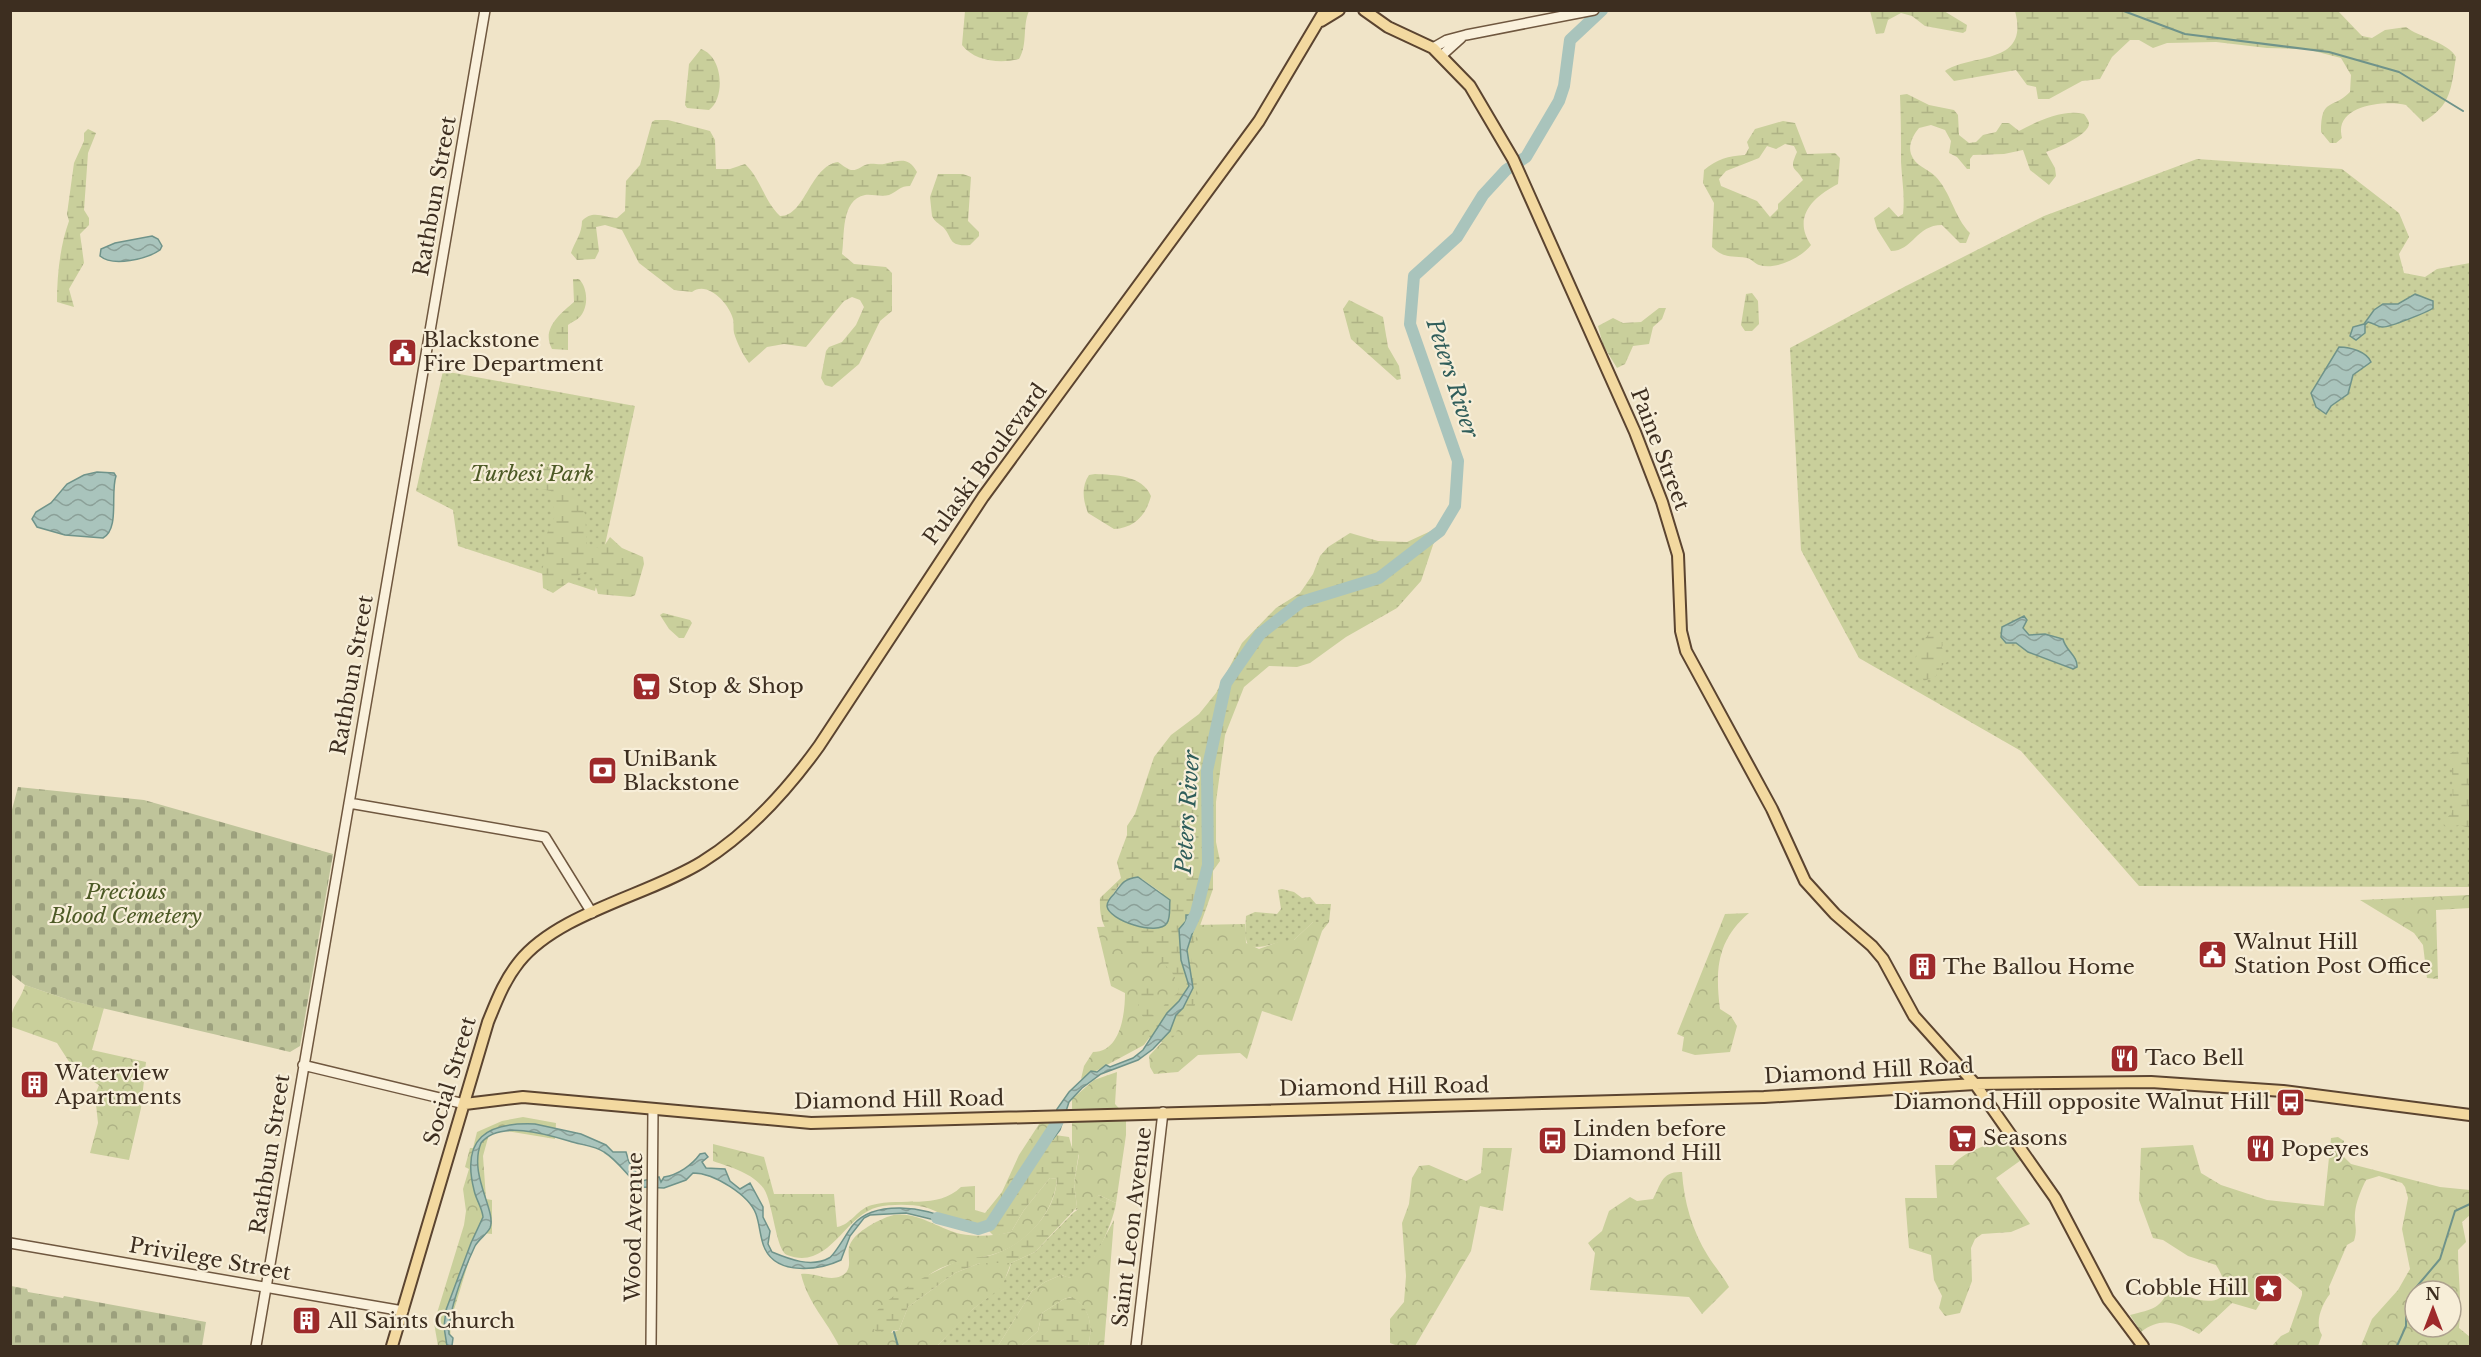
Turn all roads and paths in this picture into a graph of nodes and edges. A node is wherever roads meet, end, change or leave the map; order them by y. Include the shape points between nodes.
1 (485, 10) edge
2 (1325, 10) edge
3 (1339, 10) edge
4 (1354, 10) edge
5 (1365, 11) edge
6 (1593, 11) edge
7 (1318, 23) junction
8 (1437, 52) junction
9 (349, 803) junction
10 (635, 895) joint
11 (592, 913) junction
12 (303, 1065) junction
13 (1975, 1084) junction
14 (465, 1104) junction
15 (653, 1109) junction
16 (1163, 1113) junction
17 (2470, 1115) edge
18 (10, 1243) edge
19 (266, 1287) junction
20 (403, 1311) junction
21 (256, 1347) edge
22 (392, 1347) edge
23 (651, 1347) edge
24 (1136, 1347) edge
25 (2143, 1347) edge

1 - 9 street, Rathbun Street
2 - 7 main road, Pulaski Boulevard
3 - 7 main road
4 - 5 main road
5 - 8 main road
6 - 8 street via 1466,34 1447,40
7 - 10 main road, Pulaski Boulevard via 1259,121 983,496 799,771 748,826 705,861
8 - 13 main road, Paine Street via 1470,86 1515,164 1635,432 1678,555 1681,631 1686,651 1762,789 1805,881 1883,959 1914,1016
9 - 11 street via 544,837
9 - 12 street, Rathbun Street
10 - 11 main road, Social Street
11 - 14 main road, Social Street via 553,934 520,961 499,992
12 - 14 street, Diamond Hill Road
12 - 19 street, Rathbun Street
13 - 16 main road, Diamond Hill Road via 1752,1097
13 - 17 main road, Diamond Hill Road via 2188,1083
13 - 25 main road, Paine Street via 2055,1198 2108,1299
14 - 15 main road, Diamond Hill Road via 523,1097
14 - 20 main road, Social Street
15 - 16 main road, Diamond Hill Road via 801,1123
15 - 23 street, Wood Avenue
16 - 24 street, Saint Leon Avenue
18 - 19 street, Privilege Street
19 - 20 street, Privilege Street
19 - 21 street, Rathbun Street
20 - 22 main road, Social Street

